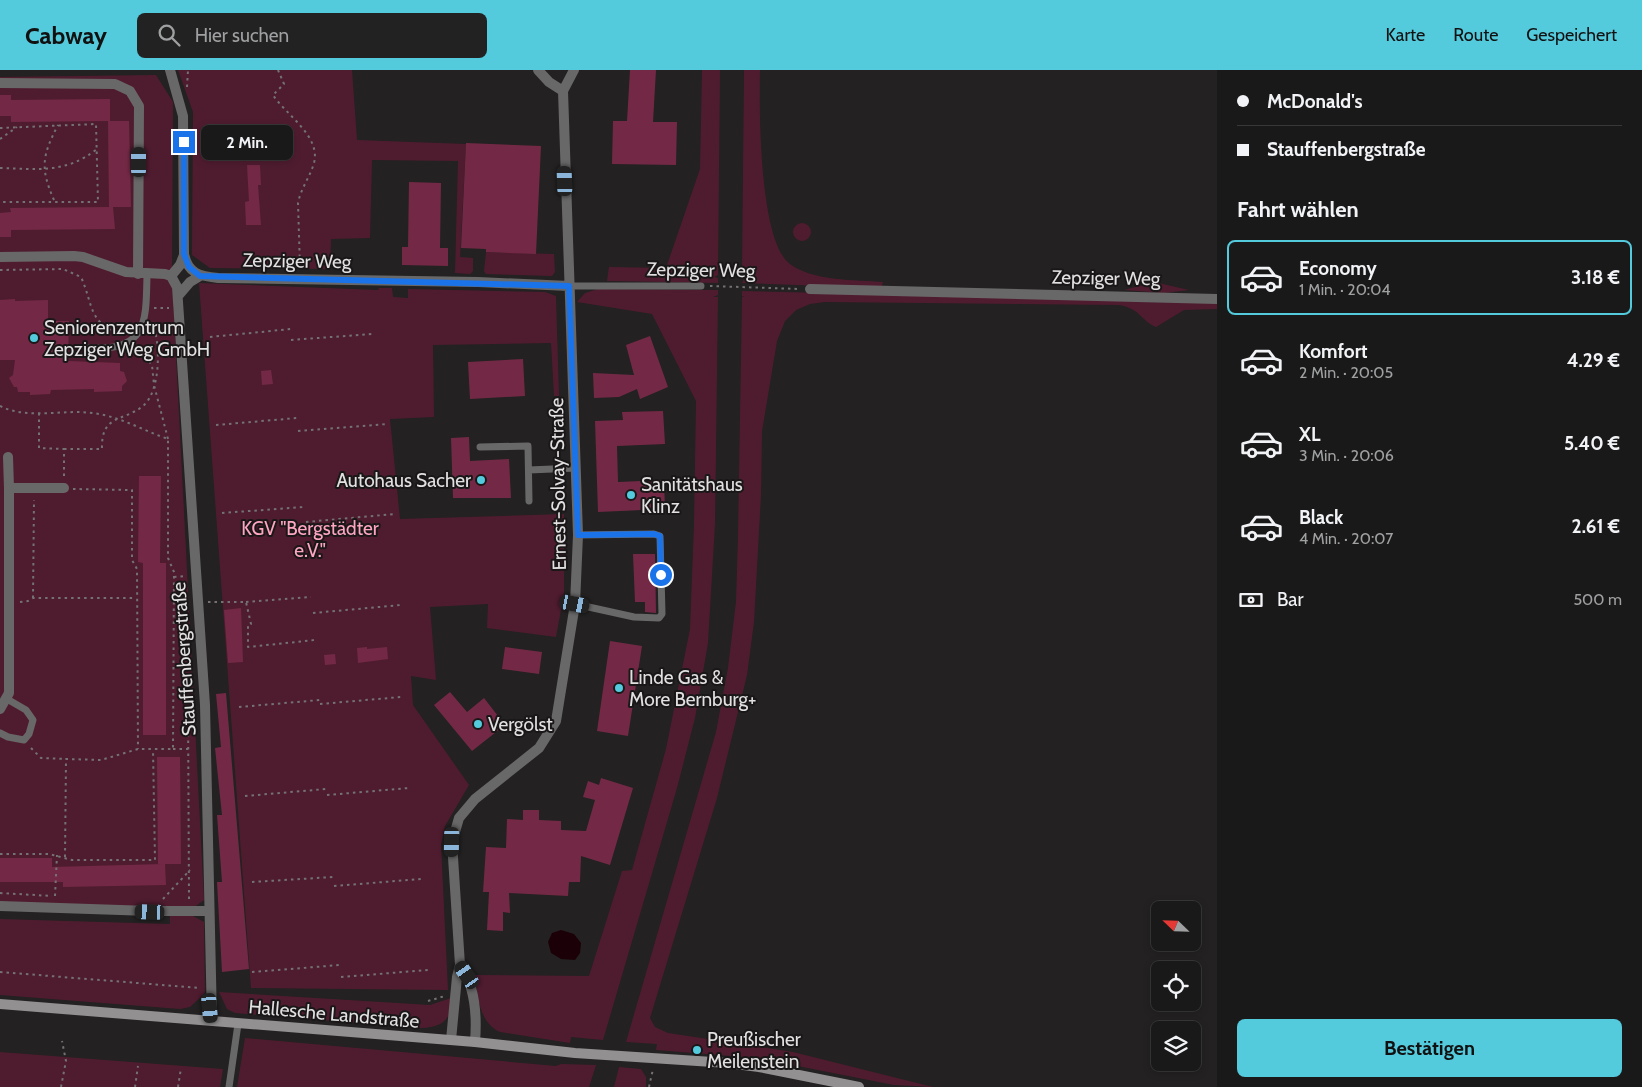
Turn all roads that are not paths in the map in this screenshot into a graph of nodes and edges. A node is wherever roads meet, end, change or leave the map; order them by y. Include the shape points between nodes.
1 (170, 70) edge
2 (538, 70) edge
3 (574, 70) edge
4 (0, 83) edge
5 (563, 91) junction
6 (184, 255) junction
7 (0, 258) edge
8 (142, 274) junction
9 (200, 276) junction
10 (173, 279) junction
11 (569, 286) junction
12 (702, 286) road end
13 (810, 289) road end
14 (178, 296) junction
15 (1217, 298) edge
16 (89, 348) dead end
17 (480, 447) dead end
18 (8, 457) dead end
19 (576, 468) junction
20 (528, 470) junction
21 (9, 488) junction
22 (64, 488) road end
23 (529, 501) dead end
24 (578, 535) junction
25 (575, 604) junction
26 (6, 699) junction
27 (0, 709) edge
28 (0, 733) edge
29 (0, 906) edge
30 (209, 911) junction
31 (460, 966) junction
32 (0, 1004) edge
33 (212, 1021) junction
34 (238, 1024) junction
35 (451, 1040) junction
36 (475, 1042) junction
37 (229, 1087) edge
38 (859, 1087) edge

1 - 6 street via 183,116
2 - 5 street
3 - 5 street
4 - 8 street via 115,84 130,90 139,106
5 - 11 street, Ernest-Solvay-Straße
6 - 9 street via 189,267
6 - 10 street
7 - 8 street via 83,257 117,270
8 - 10 street
8 - 16 lane via 146,309 143,328 131,339 111,349
9 - 11 street, Zepziger Weg
9 - 14 street
10 - 14 street, Stauffenbergstraße
11 - 12 lane, Zepziger Weg
11 - 19 street, Ernest-Solvay-Straße
13 - 15 street, Zepziger Weg
14 - 30 street, Stauffenbergstraße via 205,705
17 - 20 lane via 528,446
18 - 21 street
19 - 20 lane
19 - 24 street, Ernest-Solvay-Straße
20 - 23 lane
21 - 22 street
21 - 26 street via 9,693
24 - 25 street, Ernest-Solvay-Straße
24 - 25 lane via 660,536 662,614 659,618 634,617
25 - 31 street, Ernest-Solvay-Straße via 560,707 553,730 538,748 465,808 454,830 452,858
26 - 27 street
26 - 28 lane via 26,710 33,720 24,740
29 - 30 street
30 - 33 street, Stauffenbergstraße
31 - 35 street, Ernest-Solvay-Straße
31 - 36 street, Ernest-Solvay-Straße via 467,975 477,1016
32 - 33 main road, Hallesche Landstraße
33 - 34 main road, Hallesche Landstraße
34 - 35 main road, Hallesche Landstraße
34 - 37 lane
35 - 36 main road, Hallesche Landstraße
36 - 38 main road, Hallesche Landstraße via 758,1067

